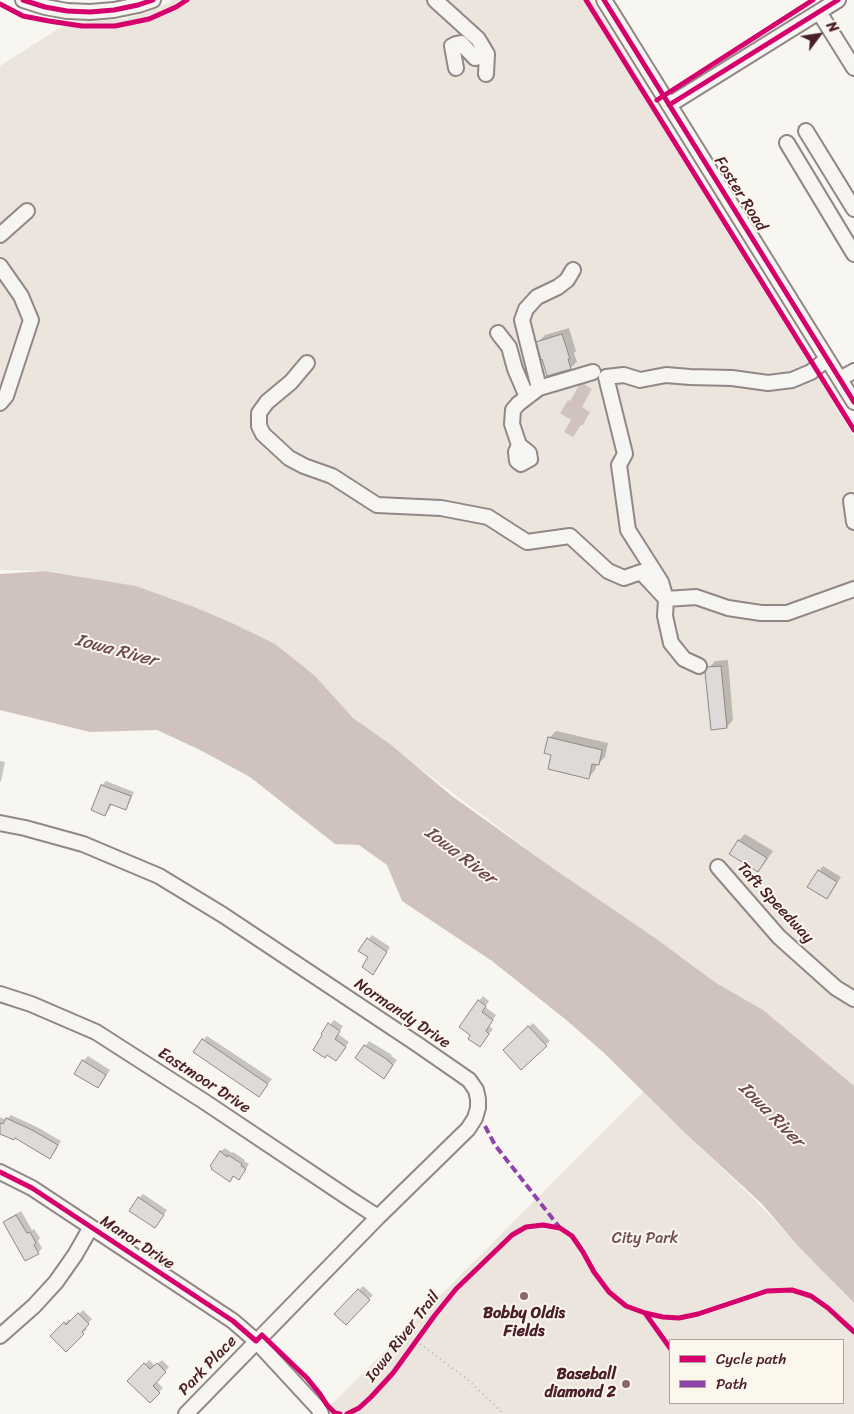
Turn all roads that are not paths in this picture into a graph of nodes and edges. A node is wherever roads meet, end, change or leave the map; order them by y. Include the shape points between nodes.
1 (22, 0) edge
2 (153, 0) edge
3 (435, 0) edge
4 (604, 0) edge
5 (838, 0) edge
6 (819, 12) junction
7 (487, 54) junction
8 (456, 68) dead end
9 (854, 68) edge
10 (486, 74) dead end
11 (669, 105) junction
12 (806, 130) dead end
13 (787, 143) dead end
14 (814, 144) junction
15 (794, 156) junction
16 (27, 210) dead end
17 (854, 210) edge
18 (0, 235) edge
19 (853, 248) edge
20 (0, 266) edge
21 (572, 270) dead end
22 (498, 333) dead end
23 (827, 359) junction
24 (307, 363) dead end
25 (854, 371) edge
26 (593, 372) dead end
27 (840, 380) junction
28 (539, 388) junction
29 (527, 397) junction
30 (854, 402) edge
31 (0, 404) edge
32 (519, 445) dead end
33 (851, 501) dead end
34 (854, 522) edge
35 (854, 589) edge
36 (666, 598) junction
37 (699, 666) dead end
38 (0, 822) edge
39 (718, 867) dead end
40 (0, 994) edge
41 (854, 999) edge
42 (0, 1172) edge
43 (378, 1217) junction
44 (91, 1227) junction
45 (0, 1336) edge
46 (256, 1341) junction
47 (186, 1414) edge
48 (321, 1414) edge

1 - 2 street via 67,11 90,12 114,10
3 - 7 street via 478,39
4 - 11 street, Foster Road
5 - 6 street
6 - 9 street
6 - 11 street
7 - 8 street via 475,58 461,43 456,44 452,46
7 - 10 street
11 - 23 street, Foster Road
12 - 14 street
13 - 15 street
14 - 15 street
14 - 17 street
15 - 19 street
16 - 18 street
20 - 31 street via 21,296 31,320 6,396
21 - 28 street via 558,287 537,297 526,309 522,320
22 - 29 street via 509,347
23 - 27 street, Foster Road
23 - 36 street via 811,372 792,380 768,383 666,375 640,380 624,375 606,377 625,454 619,465 628,530 661,582
24 - 36 street via 259,412 259,426 263,434 290,458 332,476 377,505 441,508 488,518 527,542 570,536 608,571 624,578 641,572
25 - 27 street
26 - 28 street
27 - 30 street, Foster Road
28 - 29 street
29 - 32 street via 513,410 512,424
33 - 34 street
35 - 36 street via 788,613 728,608 696,597
36 - 37 street via 665,616 671,643 684,658
38 - 43 street, Normandy Drive via 83,844 159,876 223,914 469,1080 478,1099 475,1118
39 - 41 street, Taft Speedway via 779,937 836,988
40 - 43 street, Eastmoor Drive via 96,1032
42 - 44 street, Manor Drive via 32,1188
43 - 46 street, Normandy Drive
44 - 45 street via 56,1282
44 - 46 street, Manor Drive via 232,1321
46 - 47 street, Park Place
46 - 48 street, Manor Drive

